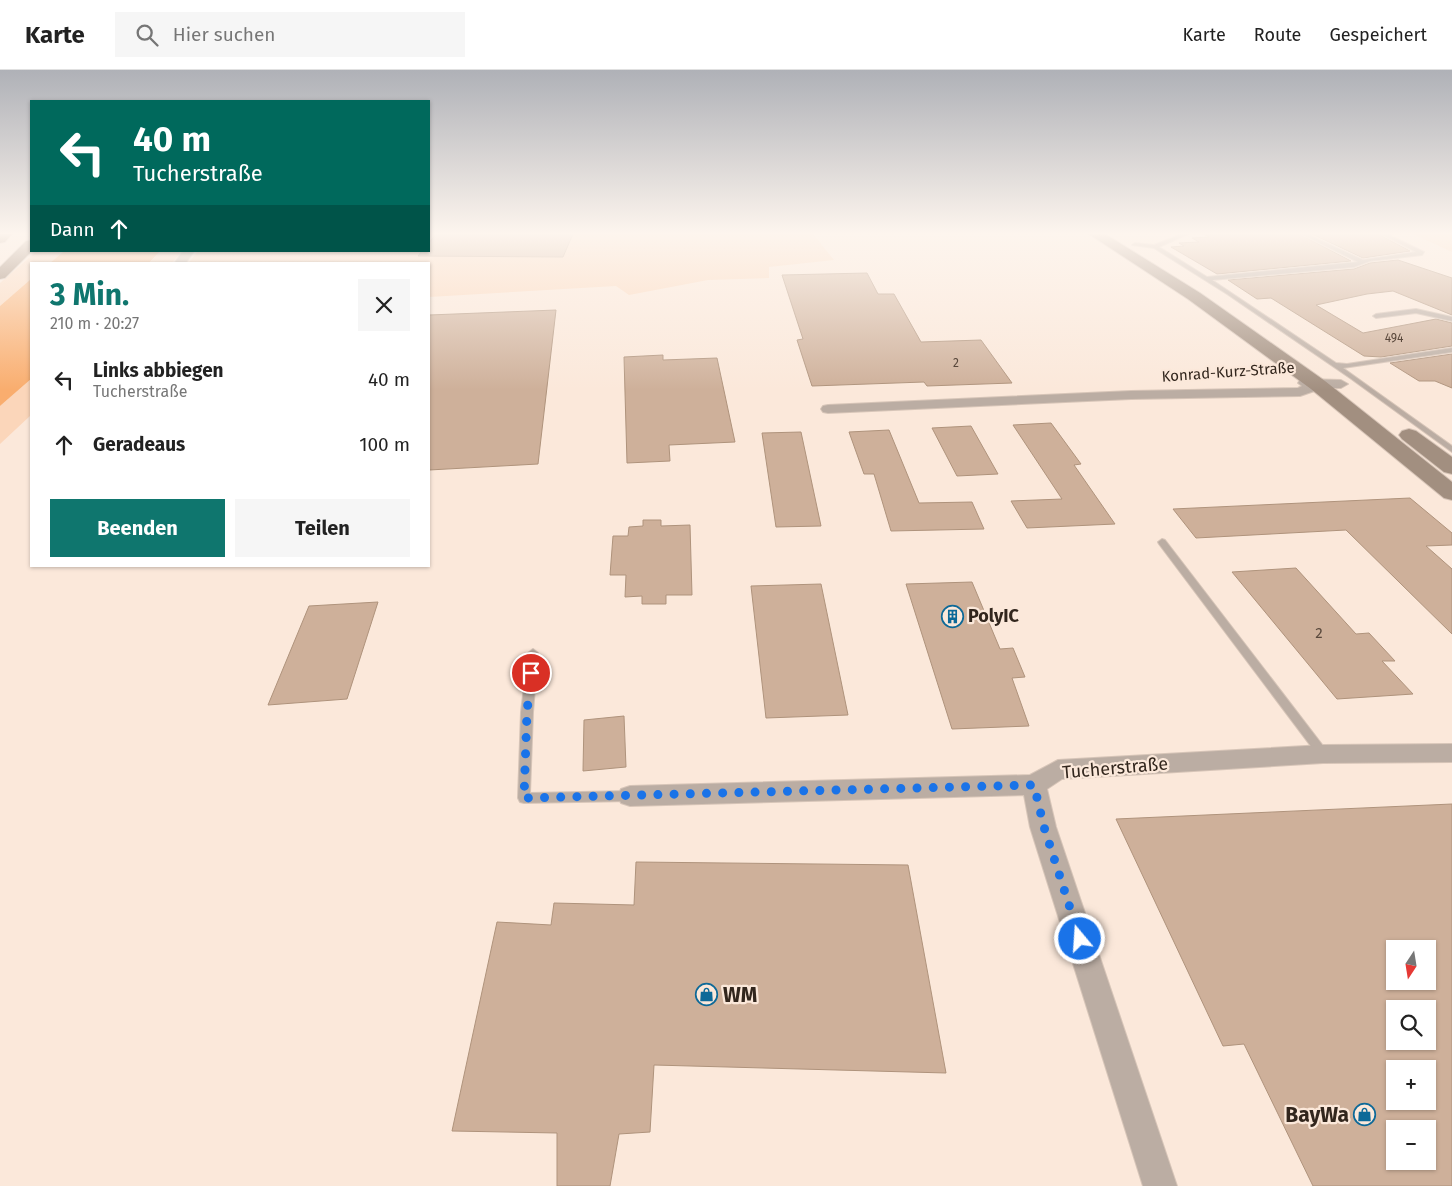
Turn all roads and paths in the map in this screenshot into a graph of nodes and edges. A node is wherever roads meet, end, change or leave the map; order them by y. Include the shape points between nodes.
1 (1178, 286) edge
2 (1198, 286) edge
3 (1217, 286) edge
4 (1376, 316) dead end
5 (1452, 319) edge
6 (1452, 350) edge
7 (1334, 365) junction
8 (1341, 384) junction
9 (1318, 385) junction
10 (828, 409) dead end
11 (1452, 450) edge
12 (1452, 468) edge
13 (1452, 493) edge
14 (1162, 542) dead end
15 (533, 653) dead end
16 (1452, 753) edge
17 (1323, 754) junction
18 (1034, 785) junction
19 (630, 796) joint
20 (1160, 1186) edge

1 - 9 main road
2 - 8 main road
3 - 7 lane
4 - 5 lane via 1416,311
6 - 7 lane via 1346,366
7 - 11 lane
8 - 9 street, Konrad-Kurz-Straße
8 - 12 main road
9 - 10 street, Konrad-Kurz-Straße via 1300,392 1131,395
9 - 13 main road
14 - 17 lane
15 - 19 lane via 524,798
16 - 17 street, Tucherstraße
17 - 18 street, Tucherstraße via 1058,770
18 - 19 street
18 - 20 street via 1044,827

